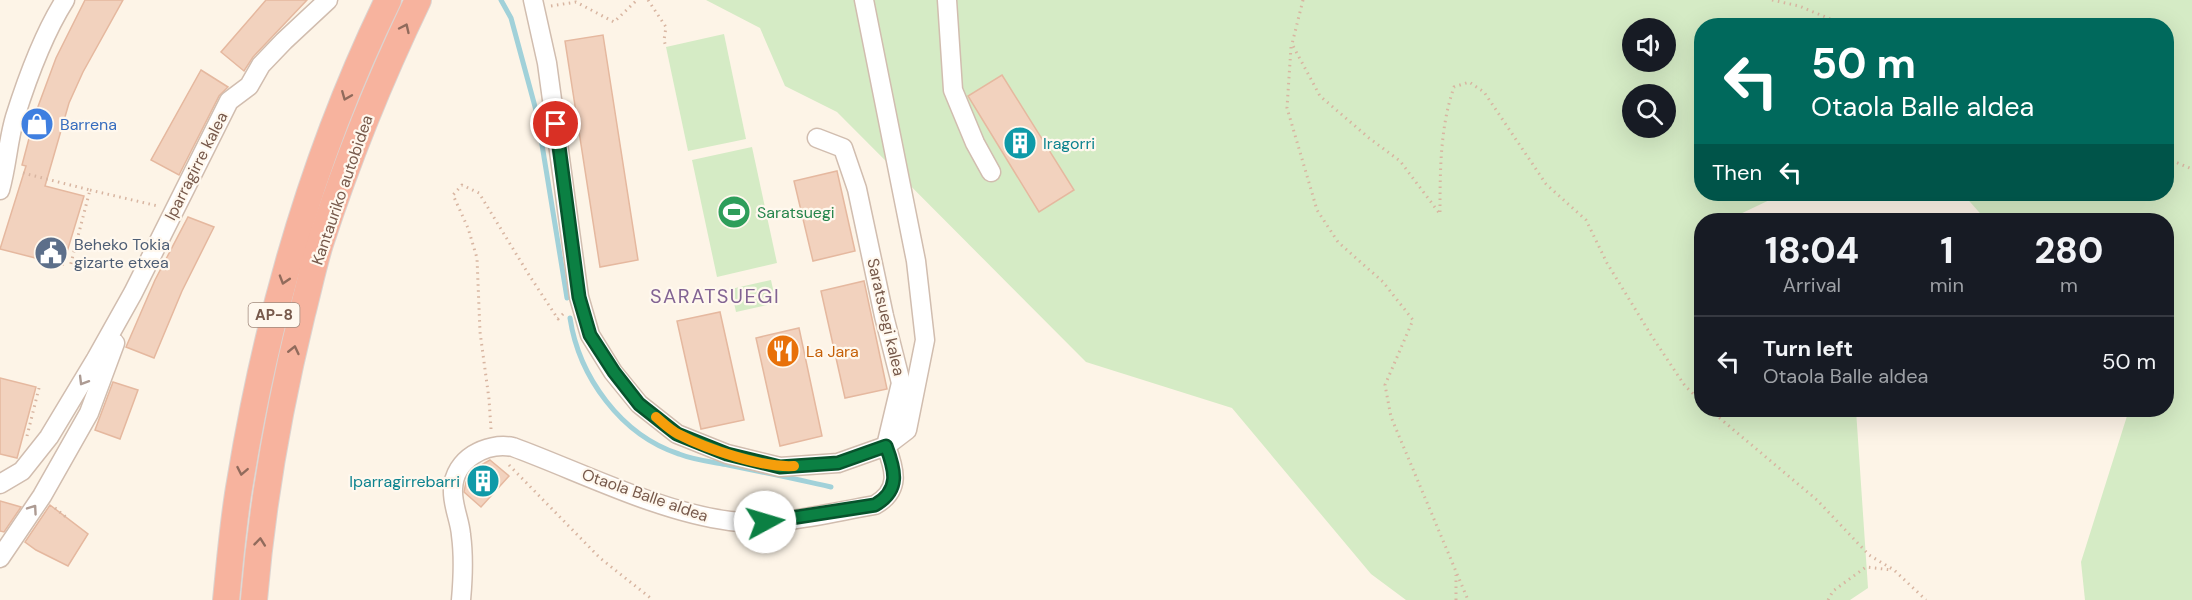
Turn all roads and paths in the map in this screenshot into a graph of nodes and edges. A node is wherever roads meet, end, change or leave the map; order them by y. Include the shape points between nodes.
1 (65, 0) edge
2 (328, 0) edge
3 (388, 0) edge
4 (418, 0) edge
5 (637, 0) edge
6 (648, 0) edge
7 (864, 0) edge
8 (947, 0) edge
9 (1303, 0) edge
10 (1772, 0) edge
11 (533, 3) edge
12 (1828, 18) edge
13 (1292, 44) junction
14 (666, 47) dead end
15 (15, 118) junction
16 (0, 131) edge
17 (818, 138) dead end
18 (8, 159) junction
19 (2174, 161) edge
20 (2192, 169) edge
21 (991, 172) dead end
22 (0, 190) edge
23 (90, 190) junction
24 (159, 206) dead end
25 (70, 267) dead end
26 (133, 293) junction
27 (579, 297) junction
28 (39, 388) dead end
29 (1694, 394) edge
30 (1718, 417) edge
31 (25, 445) dead end
32 (886, 446) junction
33 (492, 447) junction
34 (0, 484) edge
35 (0, 558) edge
36 (1456, 570) junction
37 (1894, 570) junction
38 (226, 600) edge
39 (254, 600) edge
40 (461, 600) edge
41 (653, 600) edge
42 (1456, 600) edge
43 (1468, 600) edge
44 (1827, 600) edge
45 (1926, 600) edge

1 - 15 street
2 - 26 street, Iparragirre kalea via 261,65 249,86 229,101
3 -> 38 highway, Kantauriko autobidea / AP-8 via 318,166 275,308 240,483
39 -> 4 highway, Kantauriko autobidea / AP-8 via 275,440 320,245 392,55
5 - 11 path via 614,22 576,2
6 - 14 path via 666,27
7 - 32 street via 916,261 925,340 907,430
8 - 21 street via 953,90
9 - 13 path
10 - 12 path
11 - 27 street via 547,63
13 - 29 path via 1320,96 1400,160 1440,214 1440,167 1447,109 1455,87 1469,82 1484,92 1546,184 1586,220 1651,335
13 - 36 path via 1287,108 1317,210 1338,242 1383,282 1413,320 1385,385 1391,417
15 - 16 street
15 - 18 street
17 - 32 street, Saratsuegi kalea via 843,148 854,178 901,383
18 - 22 street
18 - 23 path via 13,160 10,170
19 - 20 path
23 - 24 path
23 - 25 path
26 -> 34 street, Iparragirre kalea via 49,436 22,471
35 -> 26 street, Iparragirre kalea via 42,496 89,413
27 - 32 street via 590,335 614,372 639,404 677,434 727,454 780,467 838,463
27 - 33 path via 558,319 479,193 462,185 453,195 477,258
28 - 31 path
30 - 37 path via 1817,500 1869,555
32 - 33 street, Otaola Balle aldea via 894,481 887,498 875,505 765,522 697,515 513,447
33 - 40 street via 475,452 454,481 453,499 463,555
33 - 41 path via 600,558
36 - 42 path
36 - 43 path
37 - 44 path via 1866,567
37 - 45 path

